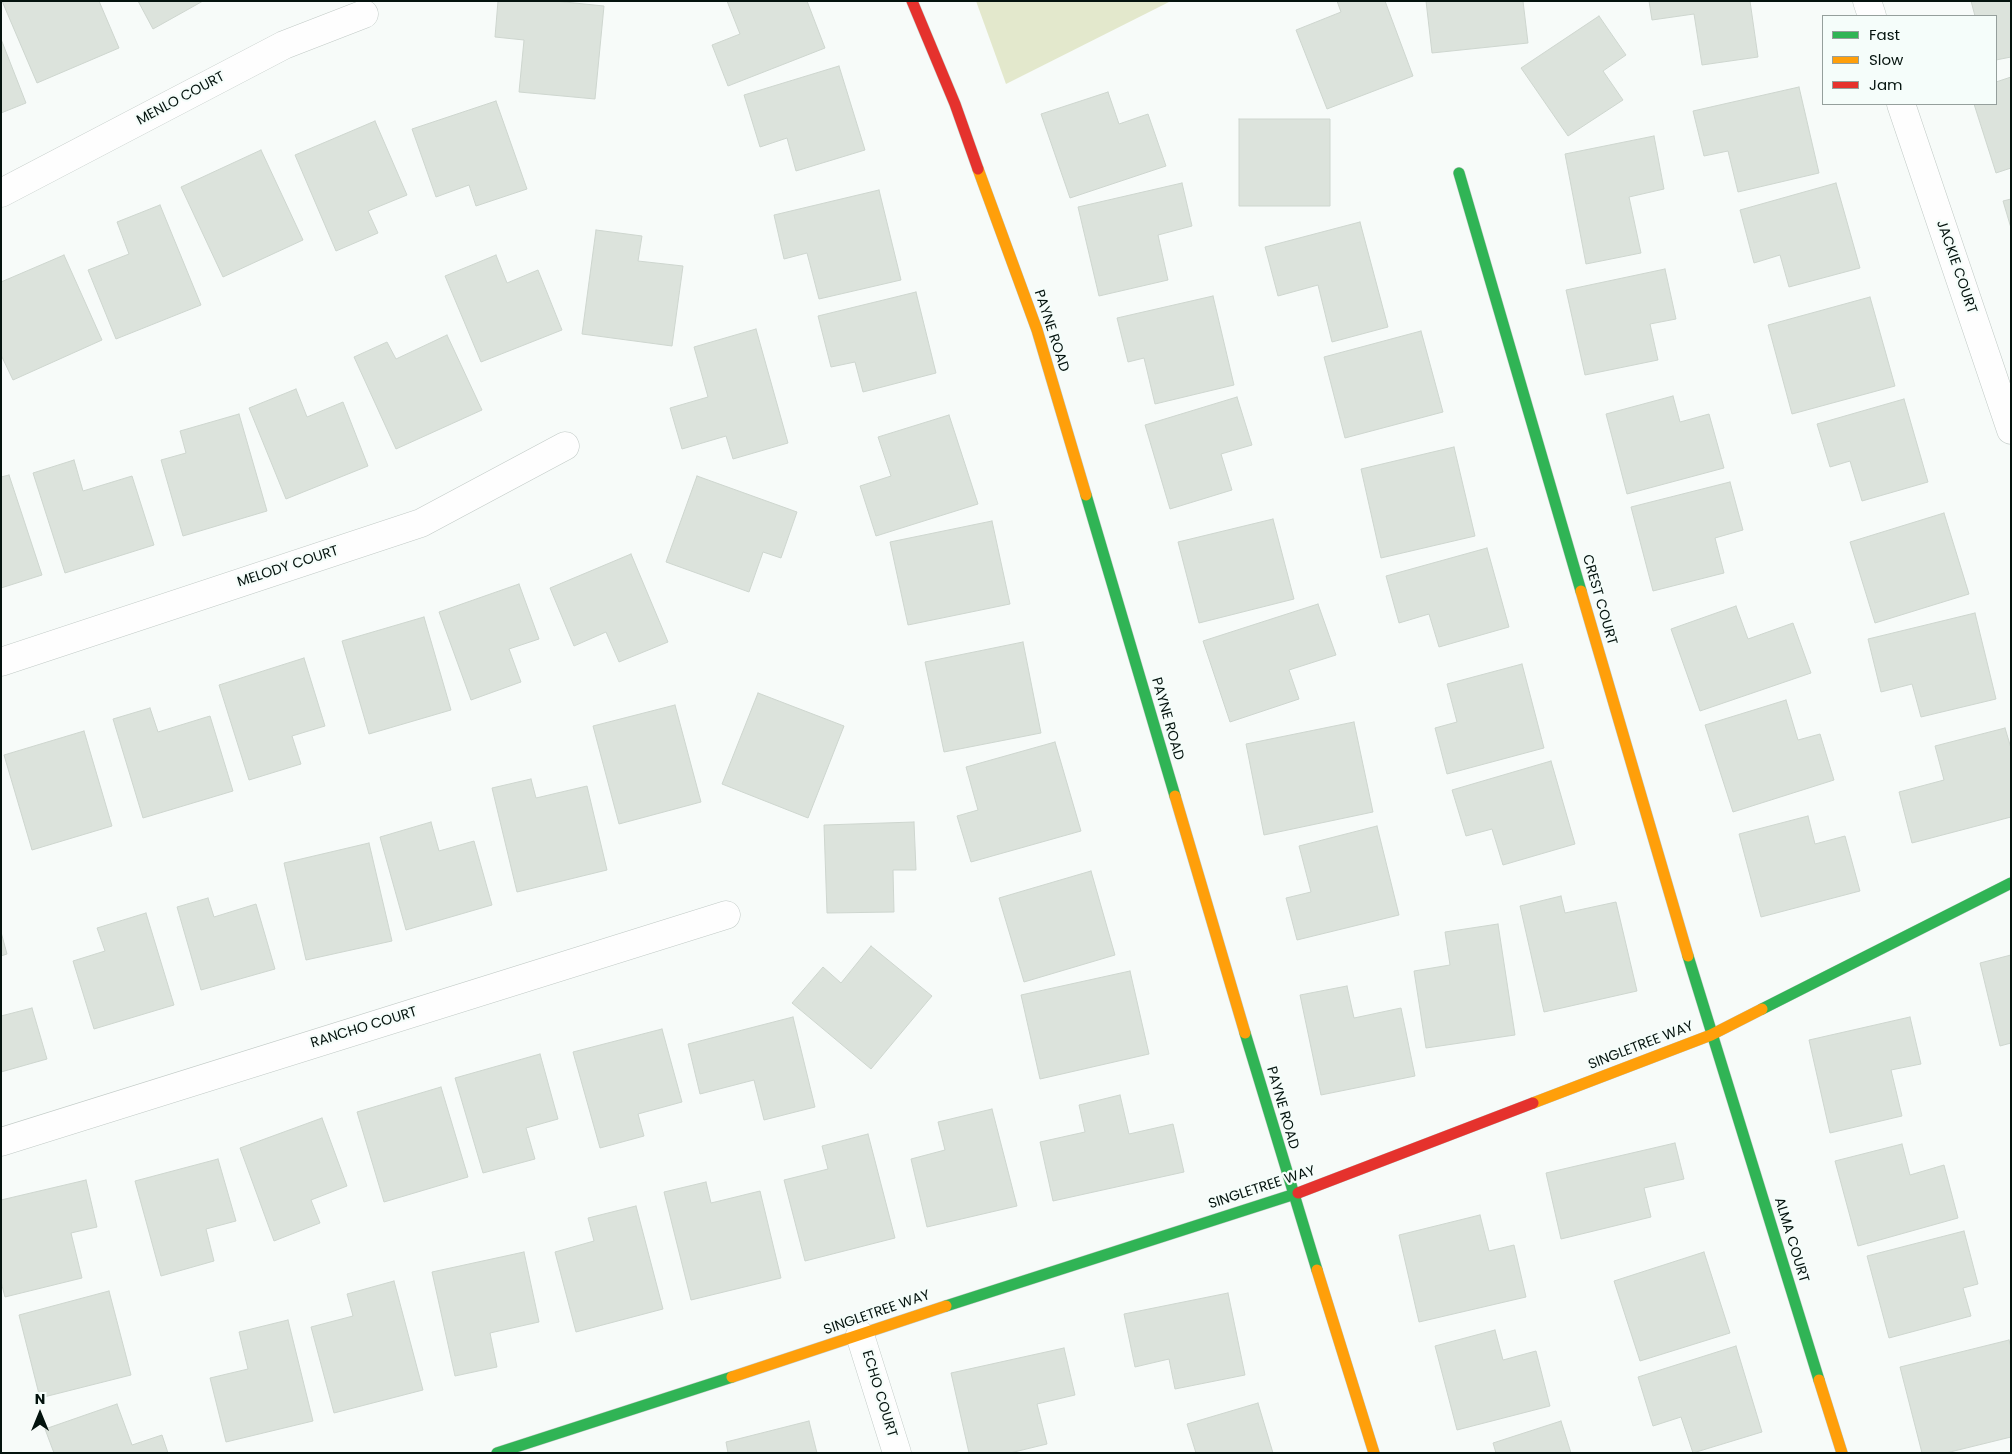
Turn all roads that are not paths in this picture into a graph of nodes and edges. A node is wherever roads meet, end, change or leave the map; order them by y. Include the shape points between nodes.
1 (912, 1) edge
2 (1866, 1) edge
3 (364, 14) dead end
4 (1872, 15) edge
5 (1901, 105) edge
6 (1459, 173) dead end
7 (1, 193) edge
8 (2011, 430) edge
9 (564, 446) dead end
10 (1, 662) edge
11 (2011, 883) edge
12 (726, 914) dead end
13 (1711, 1035) junction
14 (1, 1142) edge
15 (1292, 1195) junction
16 (860, 1335) junction
17 (497, 1453) edge
18 (897, 1453) edge
19 (1374, 1453) edge
20 (1842, 1453) edge

1 - 15 street, PAYNE ROAD via 955,104 1036,330
2 - 4 street
3 - 7 street, MENLO COURT via 284,45
5 - 8 street, JACKIE COURT
6 - 13 street, CREST COURT
9 - 10 street, MELODY COURT via 421,522
11 - 13 street, SINGLETREE WAY
12 - 14 street, RANCHO COURT
13 - 15 street, SINGLETREE WAY
13 - 20 street, ALMA COURT
15 - 16 street, SINGLETREE WAY
15 - 19 street, PAYNE ROAD
16 - 17 street, SINGLETREE WAY
16 - 18 street, ECHO COURT

